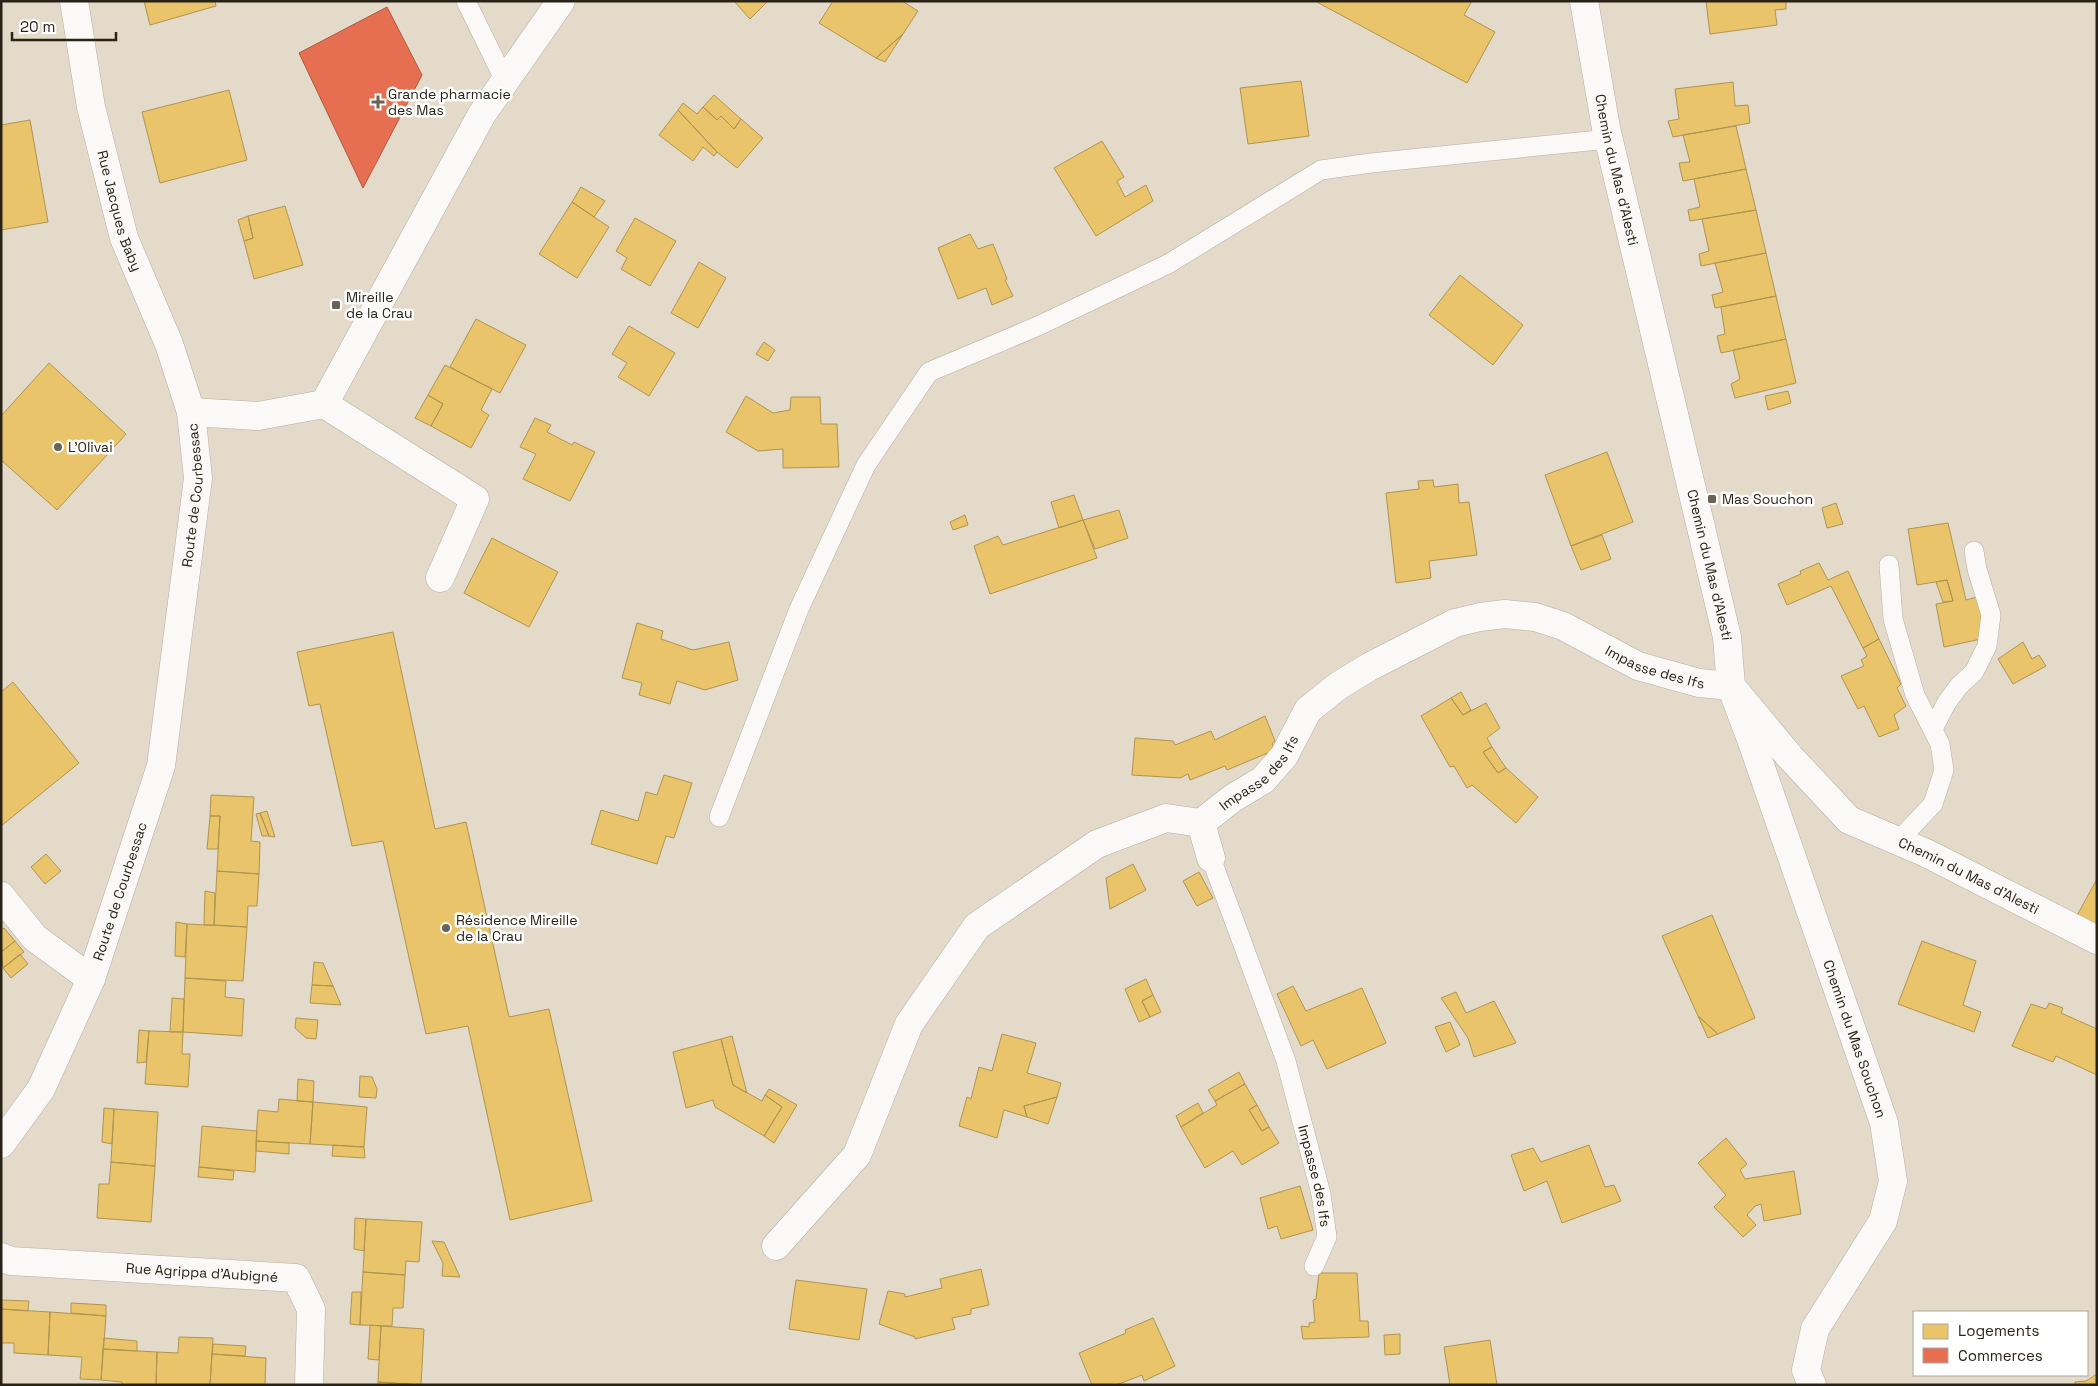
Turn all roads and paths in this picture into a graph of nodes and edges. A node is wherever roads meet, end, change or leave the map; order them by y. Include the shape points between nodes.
1 (74, 1) edge
2 (466, 1) edge
3 (561, 1) edge
4 (1584, 1) edge
5 (505, 81) junction
6 (1609, 139) junction
7 (324, 404) junction
8 (191, 412) junction
9 (1974, 551) dead end
10 (1890, 565) dead end
11 (440, 578) dead end
12 (1731, 686) junction
13 (1933, 728) junction
14 (719, 817) dead end
15 (1201, 823) junction
16 (1898, 841) junction
17 (1211, 858) joint
18 (1, 896) edge
19 (2097, 940) edge
20 (91, 979) junction
21 (1, 1144) edge
22 (776, 1246) dead end
23 (1, 1257) edge
24 (1314, 1266) dead end
25 (309, 1385) edge
26 (1812, 1385) edge

1 - 8 street, Rue Jacques Baby via 91,108 124,238 169,344
2 - 5 lane
3 - 5 street
4 - 6 street, Chemin du Mas d'Alesti
5 - 7 street via 482,114
6 - 12 street, Chemin du Mas d'Alesti via 1727,637
6 - 14 lane via 1322,170 1168,264 1038,326 929,372 866,465 799,610
7 - 8 street, Route de Courbessac via 258,416
7 - 11 street via 475,499
8 - 20 street, Route de Courbessac via 198,478 161,766
9 - 13 lane via 1991,615 1988,646 1974,672 1947,702
10 - 13 lane via 1893,619 1915,695
12 - 15 street, Impasse des Ifs via 1699,684 1638,666 1563,626 1535,617 1506,614 1455,623 1338,686 1308,710 1284,756 1263,780
12 - 16 street, Chemin du Mas d'Alesti via 1790,757 1849,820
12 - 26 street, Chemin du Mas Souchon via 1884,1123 1893,1181 1883,1221 1815,1329 1806,1370
13 - 16 lane via 1940,744 1944,770 1933,804
15 - 17 street, Impasse des Ifs
15 - 22 street via 1166,818 1097,844 976,926 909,1024 857,1155
16 - 19 street, Chemin du Mas d'Alesti
17 - 24 lane, Impasse des Ifs via 1286,1061 1321,1194 1327,1237
18 - 20 street via 35,938
20 - 21 street, Route de Courbessac via 41,1089
23 - 25 street, Rue Agrippa d'Aubigné via 11,1261 296,1278 311,1309

